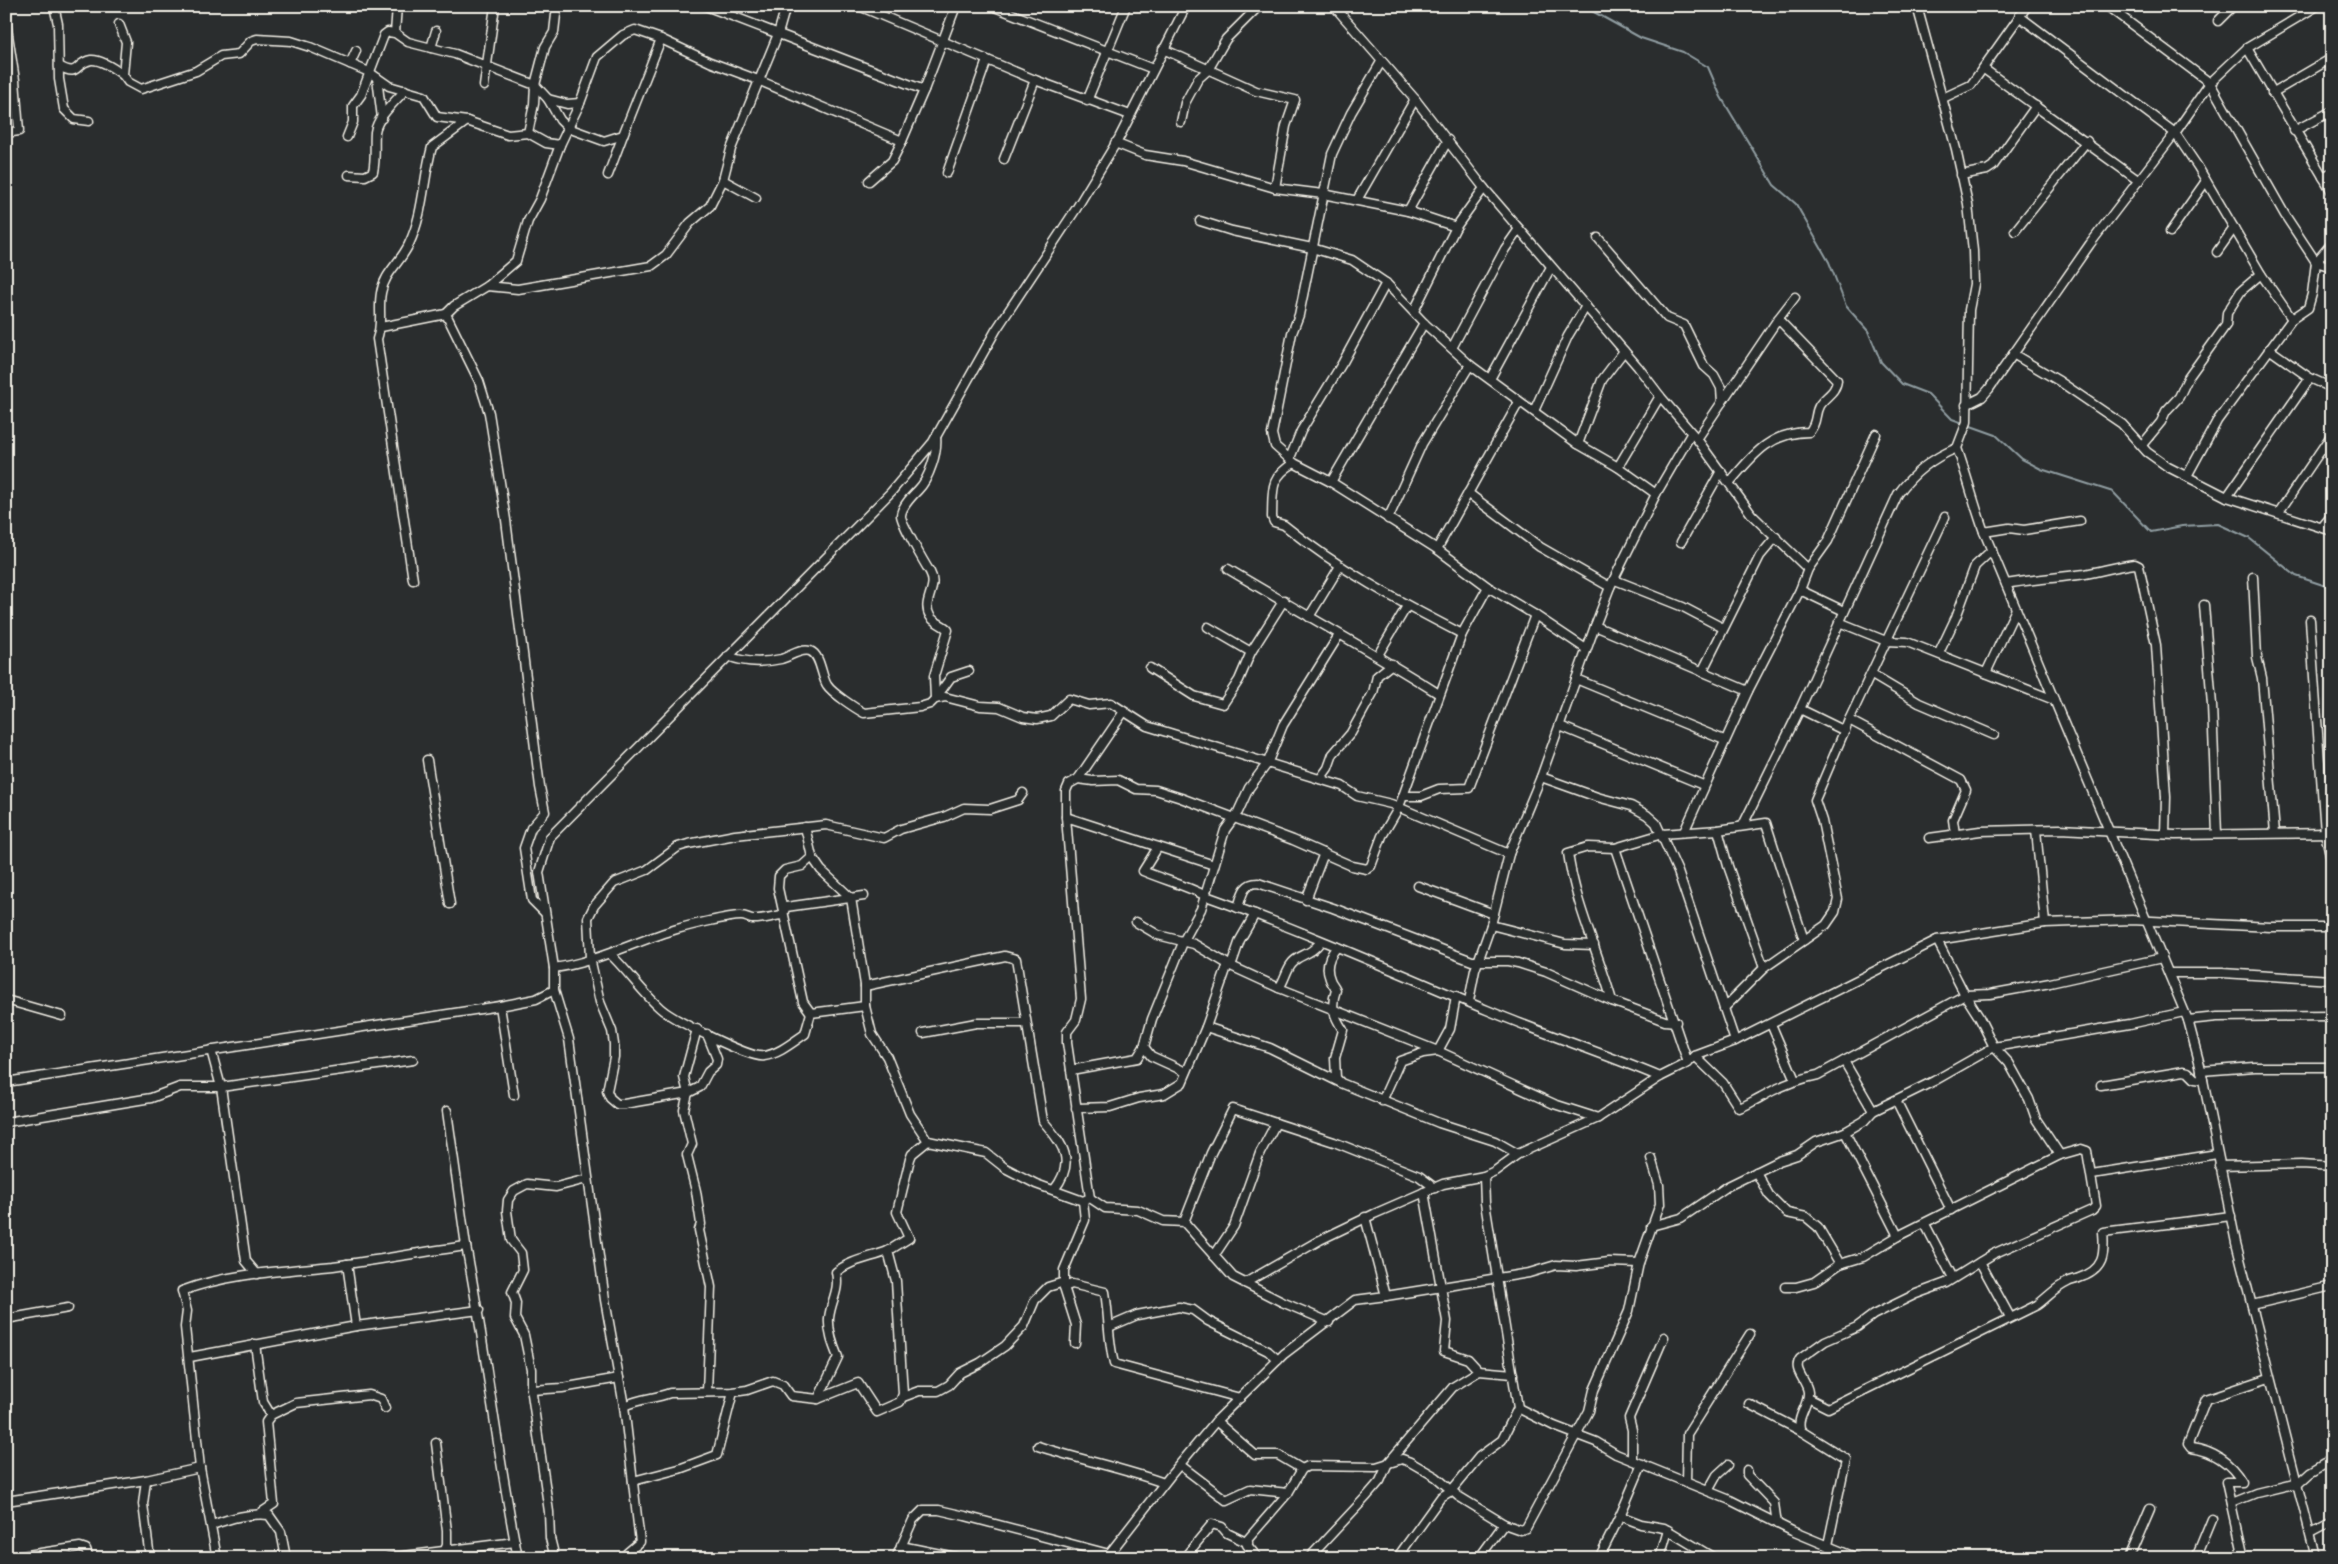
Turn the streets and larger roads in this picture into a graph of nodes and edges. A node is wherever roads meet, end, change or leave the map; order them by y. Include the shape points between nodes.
1 (54, 6) edge
2 (397, 6) edge
3 (495, 6) edge
4 (557, 6) edge
5 (706, 6) edge
6 (786, 6) edge
7 (859, 6) edge
8 (956, 6) edge
9 (992, 6) edge
10 (1126, 6) edge
11 (1186, 6) edge
12 (1259, 6) edge
13 (1334, 6) edge
14 (1918, 6) edge
15 (2027, 6) edge
16 (2107, 6) edge
17 (2232, 6) edge
18 (2317, 6) edge
19 (2019, 16) junction
20 (6, 22) edge
21 (2218, 22) dead end
22 (119, 24) dead end
23 (436, 30) dead end
24 (395, 33) junction
25 (778, 34) junction
26 (661, 39) junction
27 (942, 42) junction
28 (431, 48) junction
29 (2247, 48) junction
30 (1162, 49) junction
31 (1108, 50) junction
32 (356, 51) dead end
33 (2332, 58) edge
34 (986, 60) junction
35 (1380, 62) junction
36 (350, 64) junction
37 (485, 65) junction
38 (59, 66) junction
39 (1153, 69) junction
40 (1984, 69) junction
41 (1208, 70) junction
42 (368, 72) junction
43 (123, 75) junction
44 (377, 78) junction
45 (758, 80) junction
46 (1035, 80) junction
47 (2210, 83) junction
48 (535, 85) junction
49 (484, 86) dead end
50 (405, 90) junction
51 (924, 90) junction
52 (2272, 93) junction
53 (1943, 98) junction
54 (548, 99) junction
55 (1415, 100) junction
56 (1087, 101) junction
57 (580, 103) junction
58 (2036, 106) junction
59 (2332, 111) edge
60 (1130, 115) junction
61 (382, 118) junction
62 (90, 120) dead end
63 (467, 121) junction
64 (1180, 122) dead end
65 (568, 128) junction
66 (2294, 131) junction
67 (6, 133) edge
68 (528, 133) junction
69 (2175, 133) junction
70 (624, 135) junction
71 (347, 137) dead end
72 (1448, 140) junction
73 (902, 141) junction
74 (2087, 141) junction
75 (1115, 143) junction
76 (560, 145) junction
77 (1004, 159) dead end
78 (947, 172) dead end
79 (2332, 172) edge
80 (349, 175) dead end
81 (608, 175) dead end
82 (1961, 175) junction
83 (2323, 177) junction
84 (723, 180) junction
85 (869, 181) dead end
86 (2139, 181) junction
87 (2206, 181) junction
88 (1275, 188) junction
89 (1484, 188) junction
90 (2332, 192) edge
91 (1323, 194) junction
92 (756, 198) dead end
93 (1357, 200) junction
94 (1408, 211) junction
95 (1200, 222) dead end
96 (1456, 227) junction
97 (2234, 228) junction
98 (1519, 229) junction
99 (2015, 231) dead end
100 (2170, 232) dead end
101 (1598, 238) dead end
102 (2332, 243) edge
103 (1312, 248) junction
104 (2217, 252) dead end
105 (2316, 262) junction
106 (1551, 267) junction
107 (2332, 267) edge
108 (2260, 274) junction
109 (1386, 283) junction
110 (487, 286) junction
111 (1795, 297) dead end
112 (1586, 306) junction
113 (1414, 311) junction
114 (446, 314) junction
115 (1778, 319) junction
116 (2292, 319) junction
117 (1424, 323) junction
118 (381, 327) junction
119 (1452, 348) junction
120 (2270, 349) junction
121 (1624, 351) junction
122 (2013, 354) junction
123 (1470, 365) junction
124 (2310, 378) junction
125 (1490, 379) junction
126 (2332, 388) edge
127 (1660, 396) junction
128 (1519, 402) junction
129 (1722, 402) junction
130 (1966, 405) junction
131 (1534, 411) junction
132 (1876, 434) dead end
133 (2332, 434) edge
134 (936, 437) junction
135 (1694, 437) junction
136 (1578, 444) junction
137 (2142, 445) junction
138 (1957, 448) junction
139 (1292, 461) junction
140 (1618, 467) junction
141 (1721, 471) junction
142 (2187, 476) junction
143 (1331, 482) junction
144 (1730, 482) junction
145 (1468, 493) junction
146 (1656, 494) junction
147 (2227, 497) junction
148 (2278, 512) junction
149 (2332, 514) edge
150 (1945, 517) dead end
151 (1388, 519) junction
152 (2080, 522) dead end
153 (2322, 527) junction
154 (2332, 531) edge
155 (1984, 532) junction
156 (1776, 538) junction
157 (1681, 542) dead end
158 (1437, 549) junction
159 (1992, 550) junction
160 (1340, 566) junction
161 (1228, 569) dead end
162 (1808, 569) junction
163 (2253, 577) dead end
164 (413, 580) dead end
165 (1615, 580) junction
166 (2006, 584) junction
167 (1488, 587) junction
168 (1610, 587) junction
169 (1800, 590) junction
170 (1284, 600) junction
171 (2204, 605) dead end
172 (1407, 606) junction
173 (2016, 609) junction
174 (1844, 611) junction
175 (1535, 615) junction
176 (1309, 617) junction
177 (2310, 620) dead end
178 (1839, 622) junction
179 (1595, 626) junction
180 (1208, 627) dead end
181 (1723, 628) junction
182 (1462, 634) junction
183 (1339, 635) junction
184 (1886, 641) junction
185 (1586, 649) junction
186 (1251, 652) junction
187 (1939, 653) junction
188 (1378, 655) junction
189 (728, 656) junction
190 (1392, 664) junction
191 (1150, 668) dead end
192 (969, 671) dead end
193 (1702, 672) junction
194 (1986, 673) junction
195 (1872, 675) junction
196 (1576, 679) junction
197 (1748, 690) junction
198 (1439, 694) junction
199 (935, 699) junction
200 (2054, 700) junction
201 (1800, 709) junction
202 (1123, 713) junction
203 (1849, 720) junction
204 (1560, 726) junction
205 (1845, 731) junction
206 (1994, 736) dead end
207 (1724, 740) junction
208 (427, 760) dead end
209 (1267, 764) junction
210 (1541, 777) junction
211 (1078, 779) junction
212 (1320, 779) junction
213 (1704, 785) junction
214 (1023, 793) dead end
215 (1403, 796) junction
216 (1398, 807) junction
217 (1066, 817) junction
218 (1234, 818) junction
219 (1743, 826) junction
220 (804, 827) junction
221 (1718, 830) junction
222 (2036, 830) junction
223 (2108, 830) junction
224 (1684, 832) junction
225 (2275, 833) junction
226 (2329, 833) edge
227 (1662, 834) junction
228 (1955, 834) junction
229 (2165, 834) junction
230 (2217, 834) junction
231 (1929, 838) dead end
232 (1158, 847) junction
233 (1615, 848) junction
234 (1324, 854) junction
235 (1509, 854) junction
236 (812, 857) junction
237 (2332, 864) edge
238 (1214, 865) junction
239 (1418, 886) dead end
240 (864, 896) dead end
241 (1206, 896) junction
242 (851, 898) junction
243 (1306, 900) junction
244 (450, 904) dead end
245 (1238, 908) junction
246 (544, 912) junction
247 (1254, 914) junction
248 (1494, 914) junction
249 (782, 915) junction
250 (2147, 921) junction
251 (1136, 922) dead end
252 (2044, 923) junction
253 (1491, 925) junction
254 (2332, 927) edge
255 (1184, 940) junction
256 (1804, 940) junction
257 (1937, 940) junction
258 (1321, 941) junction
259 (1594, 945) junction
260 (1337, 947) junction
261 (610, 954) junction
262 (590, 958) junction
263 (2162, 958) junction
264 (1478, 962) junction
265 (1229, 965) junction
266 (554, 968) junction
267 (1764, 968) junction
268 (2169, 973) junction
269 (2332, 980) edge
270 (865, 986) junction
271 (1279, 988) junction
272 (554, 990) junction
273 (1964, 995) junction
274 (1456, 996) junction
275 (6, 1000) edge
276 (1469, 1001) junction
277 (1612, 1001) junction
278 (500, 1006) junction
279 (865, 1006) junction
280 (1724, 1008) junction
281 (1332, 1010) junction
282 (2184, 1012) junction
283 (811, 1013) junction
284 (62, 1016) dead end
285 (2332, 1016) edge
286 (2188, 1020) junction
287 (1676, 1022) junction
288 (1026, 1023) junction
289 (1771, 1024) junction
290 (1206, 1027) junction
291 (697, 1029) junction
292 (923, 1033) dead end
293 (707, 1034) junction
294 (1736, 1041) junction
295 (1144, 1047) junction
296 (1994, 1048) junction
297 (211, 1050) junction
298 (1438, 1051) junction
299 (1695, 1056) junction
300 (413, 1060) dead end
301 (1844, 1061) junction
302 (1688, 1063) junction
303 (2332, 1066) edge
304 (1071, 1070) junction
305 (1186, 1072) junction
306 (2202, 1075) junction
307 (1660, 1078) junction
308 (1796, 1080) junction
309 (6, 1082) edge
310 (1341, 1083) junction
311 (2101, 1085) dead end
312 (221, 1087) junction
313 (688, 1093) junction
314 (514, 1094) dead end
315 (1382, 1100) junction
316 (1896, 1100) junction
317 (1076, 1108) junction
318 (448, 1111) dead end
319 (1872, 1111) junction
320 (1598, 1118) junction
321 (6, 1122) edge
322 (1276, 1123) junction
323 (1845, 1132) junction
324 (928, 1141) junction
325 (678, 1154) dead end
326 (1518, 1154) junction
327 (2217, 1154) junction
328 (687, 1155) junction
329 (2060, 1155) junction
330 (1651, 1158) dead end
331 (2219, 1166) junction
332 (2332, 1166) edge
333 (1756, 1172) junction
334 (2092, 1174) junction
335 (1484, 1176) junction
336 (587, 1179) junction
337 (1435, 1188) junction
338 (1054, 1190) junction
339 (1424, 1192) junction
340 (1086, 1199) junction
341 (1952, 1210) junction
342 (2231, 1216) junction
343 (1365, 1217) junction
344 (1184, 1222) junction
345 (1925, 1224) junction
346 (1651, 1226) junction
347 (1898, 1236) junction
348 (466, 1246) junction
349 (888, 1251) junction
350 (1214, 1256) junction
351 (1980, 1262) junction
352 (1639, 1263) junction
353 (348, 1264) junction
354 (1840, 1264) junction
355 (257, 1274) junction
356 (1498, 1278) junction
357 (1953, 1278) junction
358 (1245, 1283) junction
359 (1064, 1284) junction
360 (2332, 1286) edge
361 (1785, 1287) dead end
362 (1442, 1289) junction
363 (1386, 1296) junction
364 (2252, 1305) junction
365 (68, 1308) dead end
366 (479, 1310) junction
367 (2010, 1317) junction
368 (6, 1319) edge
369 (1329, 1322) junction
370 (356, 1326) junction
371 (1109, 1327) junction
372 (1750, 1334) dead end
373 (1664, 1337) dead end
374 (1075, 1343) dead end
375 (255, 1344) junction
376 (190, 1357) junction
377 (1278, 1360) junction
378 (1479, 1371) junction
379 (1512, 1374) junction
380 (619, 1378) junction
381 (2269, 1378) junction
382 (531, 1390) junction
383 (707, 1392) junction
384 (733, 1392) junction
385 (903, 1397) junction
386 (818, 1398) junction
387 (1240, 1398) junction
388 (1808, 1398) junction
389 (1749, 1404) dead end
390 (624, 1406) junction
391 (385, 1408) dead end
392 (1518, 1408) junction
393 (271, 1415) junction
394 (1216, 1421) junction
395 (1801, 1431) junction
396 (1576, 1436) junction
397 (436, 1443) dead end
398 (1038, 1446) dead end
399 (2332, 1459) edge
400 (1632, 1460) junction
401 (1388, 1463) junction
402 (1642, 1464) junction
403 (1728, 1465) dead end
404 (1180, 1466) junction
405 (200, 1468) junction
406 (1302, 1469) junction
407 (1747, 1470) dead end
408 (146, 1480) junction
409 (633, 1481) junction
410 (1686, 1482) junction
411 (1164, 1483) junction
412 (2298, 1483) junction
413 (1452, 1491) junction
414 (1708, 1491) junction
415 (1288, 1493) junction
416 (6, 1501) edge
417 (2231, 1503) junction
418 (2150, 1509) dead end
419 (259, 1514) junction
420 (1620, 1516) junction
421 (2212, 1519) dead end
422 (2332, 1523) edge
423 (1504, 1524) junction
424 (1777, 1524) junction
425 (212, 1525) junction
426 (1668, 1530) junction
427 (2310, 1534) junction
428 (515, 1542) junction
429 (1248, 1543) junction
430 (1828, 1545) junction
431 (901, 1546) junction
432 (445, 1550) junction
433 (1108, 1556) edge
434 (8, 1558) edge
435 (89, 1558) edge
436 (150, 1558) edge
437 (217, 1558) edge
438 (286, 1558) edge
439 (388, 1558) edge
440 (518, 1558) edge
441 (555, 1558) edge
442 (628, 1558) edge
443 (896, 1558) edge
444 (960, 1558) edge
445 (1184, 1558) edge
446 (1258, 1558) edge
447 (1309, 1558) edge
448 (1397, 1558) edge
449 (1479, 1558) edge
450 (1599, 1558) edge
451 (1660, 1558) edge
452 (1714, 1558) edge
453 (1857, 1558) edge
454 (2129, 1558) edge
455 (2196, 1558) edge
456 (2242, 1558) edge
457 (2316, 1558) edge

1 - 38 street
2 - 24 street
3 - 37 street
4 - 48 street via 554,32 545,47
5 - 25 street
6 - 25 street
7 - 27 street
8 - 27 street
9 - 31 street
10 - 31 street
11 - 30 street
12 - 41 street via 1226,39
13 - 35 street
14 - 53 street
15 - 19 street
16 - 47 street
17 - 21 street
18 - 29 street
19 - 40 street
19 - 69 street
20 - 67 street via 20,131
22 - 43 street via 126,42
23 - 28 street
24 - 28 street via 408,42
24 - 42 street via 384,35
25 - 45 street
25 - 51 street
26 - 45 street
26 - 57 street via 635,30 596,56
26 - 70 street
27 - 34 street
27 - 51 street
28 - 37 street
29 - 47 street
29 - 52 street
30 - 39 street
30 - 41 street
31 - 39 street
31 - 56 street
32 - 36 street
33 - 52 street
34 - 46 street
34 - 78 street
35 - 55 street
35 - 91 street via 1332,154
36 - 42 street
36 - 43 street via 310,46 257,39 239,54 222,56 196,71 141,89
37 - 48 street
37 - 49 street
38 - 43 street via 74,71 89,60 102,61
38 - 62 street via 64,109 74,119
39 - 60 street
40 - 53 street via 1971,85
40 - 58 street
41 - 64 street via 1198,79 1185,103
41 - 88 street via 1256,91 1295,100 1286,126
42 - 44 street
42 - 71 street via 361,96 353,106 353,122
44 - 50 street via 389,86
44 - 61 street
45 - 73 street
45 - 84 street via 731,149
46 - 56 street
46 - 77 street
47 - 69 street
47 - 105 street via 2285,215
48 - 54 street
48 - 68 street
50 - 61 street
50 - 63 street via 424,96 437,117
51 - 73 street
52 - 66 street
53 - 82 street
54 - 57 street via 567,104
54 - 65 street
55 - 72 street
55 - 93 street
56 - 60 street
57 - 65 street
58 - 74 street
58 - 82 street via 1993,166
59 - 66 street
60 - 75 street
61 - 80 street via 375,130 373,172 365,176
63 - 68 street via 508,135
63 - 118 street via 432,147 420,214 409,245 388,272 381,294
65 - 70 street via 604,141
65 - 76 street
66 - 83 street
68 - 76 street via 546,144
69 - 86 street
69 - 87 street
70 - 81 street
72 - 89 street
72 - 94 street
73 - 85 street via 892,161
74 - 86 street
74 - 99 street
75 - 88 street via 1145,155 1183,161
75 - 134 street via 1062,231 996,330
76 - 110 street via 540,199 528,221 516,261
79 - 83 street
82 - 130 street via 1968,204 1974,272 1969,310
83 - 90 street
84 - 92 street
84 - 110 street via 706,211 690,224 666,255 651,266 518,289
86 - 122 street via 2090,244
87 - 97 street
87 - 100 street
88 - 91 street
89 - 96 street
89 - 98 street
91 - 93 street
91 - 103 street
93 - 94 street
94 - 96 street
95 - 103 street
96 - 113 street
97 - 104 street
97 - 108 street
98 - 106 street
98 - 119 street via 1504,249
101 - 129 street via 1667,318 1684,325 1704,366 1721,388
102 - 105 street
103 - 109 street via 1352,260
103 - 139 street via 1272,434 1274,446
105 - 107 street
105 - 116 street via 2308,308
106 - 112 street
106 - 125 street
108 - 116 street
108 - 137 street via 2241,291 2228,313 2226,325 2188,378 2179,397
109 - 113 street
109 - 139 street via 1301,431
110 - 114 street
111 - 115 street
112 - 121 street
112 - 131 street via 1568,336
113 - 117 street
114 - 118 street
114 - 246 street via 479,381 490,413 540,787 546,807 542,818 528,834 524,848 532,900
115 - 129 street
115 - 144 street via 1837,380 1836,388 1818,407 1816,424 1809,432 1794,432 1760,447
116 - 120 street
117 - 119 street
117 - 143 street
118 - 164 street via 377,339
119 - 123 street
120 - 124 street
120 - 142 street via 2217,421
121 - 127 street
121 - 136 street via 1602,380
122 - 130 street via 1982,397
122 - 137 street via 2122,424
123 - 125 street
123 - 151 street via 1422,444
124 - 126 street
124 - 147 street
125 - 128 street
127 - 135 street
127 - 140 street
128 - 131 street
128 - 145 street
129 - 135 street
130 - 138 street via 1967,422
131 - 136 street
132 - 162 street via 1828,541
133 - 148 street
134 - 189 street via 891,492
134 - 199 street via 934,461 901,515 932,575 934,586 927,605 929,615 948,630 934,676
135 - 141 street
135 - 146 street
136 - 140 street
137 - 142 street via 2155,458
138 - 155 street
138 - 174 street via 1935,458 1903,488
139 - 143 street
139 - 160 street via 1273,484 1274,522 1284,525
140 - 146 street
141 - 144 street
141 - 157 street
142 - 147 street
143 - 151 street
144 - 156 street via 1752,515
145 - 158 street
145 - 168 street via 1540,547
146 - 165 street
147 - 148 street
148 - 153 street
149 - 153 street
150 - 184 street
151 - 158 street
152 - 155 street
153 - 154 street
155 - 159 street
156 - 162 street
156 - 181 street via 1760,556
158 - 167 street
159 - 166 street
159 - 187 street via 1975,566
160 - 172 street
160 - 176 street
161 - 170 street
162 - 169 street
163 - 225 street via 2257,657 2262,678
165 - 168 street
165 - 181 street via 1683,607
166 - 173 street
166 - 229 street via 2111,567 2139,566 2156,645 2166,797
167 - 175 street
167 - 182 street
168 - 179 street
169 - 174 street
169 - 197 street
170 - 176 street
170 - 186 street
171 - 230 street
172 - 182 street
172 - 188 street
173 - 194 street
173 - 200 street
174 - 178 street
175 - 185 street
175 - 215 street via 1469,788 1439,789 1421,796
176 - 183 street
177 - 226 street
178 - 184 street
178 - 201 street
179 - 185 street
179 - 193 street
180 - 186 street
181 - 193 street
182 - 198 street
183 - 188 street
183 - 209 street via 1283,725
184 - 187 street via 1907,642
184 - 195 street
185 - 196 street
186 - 191 street via 1239,680 1223,704 1194,696
187 - 194 street
188 - 190 street
189 - 199 street via 740,661 767,661 811,651 816,655 829,688 864,713 920,707
189 - 246 street via 550,837 539,872
190 - 198 street
190 - 212 street via 1377,676 1373,693 1351,733 1333,754
192 - 199 street via 951,677
193 - 197 street
194 - 200 street
195 - 203 street
195 - 206 street via 1919,703
196 - 204 street
196 - 207 street
197 - 207 street
198 - 215 street
199 - 202 street via 945,697 999,707 1033,720 1051,716 1069,699 1089,705 1111,703
200 - 223 street
201 - 205 street
201 - 219 street
202 - 209 street via 1147,726
202 - 211 street
203 - 205 street
203 - 228 street via 1961,780 1966,790 1953,820
204 - 210 street
204 - 213 street
205 - 256 street via 1815,800 1838,899 1836,912 1826,925
207 - 213 street
208 - 244 street
209 - 212 street
209 - 218 street via 1249,788
210 - 227 street via 1631,806 1656,823
210 - 235 street
211 - 217 street via 1069,784 1066,791
211 - 218 street via 1118,780 1136,790 1156,790
212 - 216 street via 1342,786 1357,796
213 - 224 street
214 - 220 street via 1018,800 990,809 964,808 884,838 832,826
215 - 216 street
216 - 234 street via 1367,869
216 - 235 street
217 - 232 street
217 - 304 street via 1081,983 1080,1008 1067,1032
218 - 234 street
218 - 238 street via 1221,840
219 - 221 street
219 - 256 street via 1766,823
220 - 236 street
220 - 262 street via 688,844 678,847 647,870 614,883 588,918
221 - 224 street
221 - 267 street
222 - 223 street
222 - 228 street
222 - 252 street
223 - 229 street
223 - 250 street
224 - 227 street
225 - 226 street
225 - 230 street
226 - 237 street
227 - 233 street
227 - 280 street
228 - 231 street
229 - 230 street
232 - 238 street
232 - 241 street via 1143,870
233 - 259 street via 1588,847 1568,853 1576,894
233 - 287 street
234 - 243 street
235 - 248 street
236 - 242 street
236 - 249 street via 802,866 785,870 779,876
238 - 241 street
239 - 248 street
240 - 242 street
241 - 245 street
241 - 255 street
242 - 249 street via 786,907
242 - 270 street
243 - 245 street via 1250,883 1245,887
243 - 264 street
245 - 247 street
246 - 266 street
247 - 258 street
247 - 265 street
248 - 253 street
249 - 261 street via 753,919 740,916 679,929
249 - 283 street via 803,1002
250 - 252 street
250 - 254 street
250 - 263 street
251 - 255 street via 1158,935
252 - 257 street
253 - 259 street via 1565,944
253 - 264 street
255 - 265 street
255 - 295 street
256 - 267 street
257 - 273 street
257 - 289 street
258 - 260 street
258 - 271 street via 1313,951 1292,962
259 - 277 street
260 - 274 street
260 - 281 street via 1328,958 1330,978 1336,990
261 - 262 street
261 - 291 street via 628,970 660,1009
262 - 266 street via 571,966
262 - 313 street via 600,1002 612,1031 614,1057 607,1091 610,1098 617,1104
263 - 268 street
263 - 273 street via 1990,994
264 - 276 street
264 - 277 street via 1508,960 1546,972
265 - 271 street
265 - 290 street
266 - 272 street
267 - 280 street
268 - 269 street
268 - 282 street
270 - 279 street
270 - 288 street via 1005,956 1016,959
271 - 281 street
272 - 278 street via 536,999
272 - 336 street via 569,1039
273 - 296 street
273 - 301 street
274 - 276 street
274 - 298 street via 1450,1029
275 - 284 street
276 - 307 street
277 - 287 street
278 - 297 street
278 - 314 street
279 - 283 street
279 - 324 street via 872,1034 886,1057 910,1114
280 - 294 street
281 - 298 street
281 - 310 street via 1343,1030 1335,1065 1336,1078
282 - 286 street
282 - 296 street
283 - 293 street via 805,1034 766,1056 756,1056
285 - 286 street
286 - 306 street
287 - 302 street
288 - 292 street via 976,1023
288 - 338 street via 1043,1121 1060,1141 1065,1158 1065,1176
289 - 294 street
289 - 308 street
290 - 305 street
290 - 310 street via 1270,1048
291 - 293 street
291 - 313 street via 684,1077
293 - 313 street via 717,1059 716,1065 700,1087
294 - 299 street
295 - 304 street via 1137,1058
295 - 305 street via 1151,1056
296 - 316 street
296 - 329 street via 2009,1063 2036,1119
297 - 309 street
297 - 312 street
298 - 315 street via 1400,1061
298 - 320 street via 1554,1104
299 - 302 street
299 - 308 street via 1723,1083 1739,1108
300 - 312 street
301 - 308 street via 1818,1075
301 - 319 street
302 - 307 street
303 - 306 street via 2255,1067
304 - 317 street
305 - 317 street via 1182,1083 1164,1094 1110,1107
306 - 311 street via 2195,1079 2184,1071
306 - 327 street
307 - 320 street
310 - 315 street
312 - 321 street via 180,1087 151,1098
312 - 355 street via 246,1261
313 - 328 street via 684,1110 692,1144
315 - 326 street via 1495,1141
316 - 319 street
316 - 341 street
317 - 340 street
318 - 348 street
319 - 323 street via 1864,1121
320 - 326 street
322 - 337 street via 1418,1176
322 - 344 street via 1231,1110
322 - 350 street via 1260,1153 1234,1226
323 - 333 street via 1816,1142 1797,1155
323 - 347 street
324 - 338 street via 986,1153 1005,1168
324 - 349 street via 912,1154 897,1212 909,1238
325 - 328 street
326 - 335 street
327 - 331 street
327 - 334 street
328 - 383 street via 711,1287
329 - 334 street via 2085,1149
329 - 341 street via 2025,1170
330 - 346 street via 1660,1204
331 - 332 street
331 - 342 street
333 - 346 street via 1724,1188 1681,1218
333 - 354 street via 1769,1195 1787,1213 1806,1217 1818,1227
334 - 351 street via 2096,1206 2092,1210 2017,1242
335 - 337 street
335 - 356 street via 1485,1203
336 - 380 street
336 - 382 street via 556,1187 527,1184 514,1191 508,1200 511,1240 522,1254 523,1270 512,1292 531,1369
337 - 339 street
338 - 340 street
339 - 343 street
339 - 362 street
340 - 344 street via 1105,1208 1138,1210 1163,1221
340 - 359 street via 1085,1220 1064,1270
341 - 345 street
342 - 364 street
342 - 367 street via 2103,1232 2104,1258 2090,1273 2070,1280 2036,1305
343 - 358 street
343 - 363 street
344 - 350 street
345 - 347 street
345 - 357 street
346 - 352 street
347 - 354 street via 1863,1257
348 - 353 street
348 - 366 street
349 - 385 street via 896,1281
349 - 386 street via 848,1263 836,1272 839,1284 829,1318 831,1342 838,1357
350 - 358 street via 1234,1277
351 - 357 street
351 - 367 street
352 - 356 street via 1556,1265 1541,1271
352 - 396 street via 1629,1311
353 - 355 street
353 - 370 street
354 - 361 street via 1814,1282
355 - 376 street via 197,1285 182,1291
356 - 362 street
356 - 379 street
357 - 388 street via 1873,1315 1857,1327 1820,1344 1800,1359 1798,1369 1807,1386
358 - 369 street
359 - 371 street via 1105,1292
359 - 374 street via 1076,1325
359 - 385 street via 1048,1288 1035,1300 1024,1326 1005,1346 960,1372 949,1385 938,1391
360 - 364 street
362 - 363 street
362 - 378 street via 1447,1322 1444,1351 1468,1359
363 - 369 street via 1355,1300
364 - 381 street
365 - 368 street
366 - 370 street
366 - 428 street
367 - 388 street via 1828,1408
369 - 377 street
370 - 375 street
371 - 377 street via 1137,1315 1178,1307 1193,1310 1261,1347
371 - 387 street via 1109,1346 1114,1364
372 - 410 street via 1687,1434
373 - 400 street via 1629,1418
375 - 376 street
375 - 393 street via 263,1402
376 - 405 street
377 - 387 street
378 - 379 street
378 - 401 street via 1453,1387
379 - 392 street
380 - 382 street
380 - 390 street
381 - 412 street
381 - 417 street via 2206,1399 2188,1444 2233,1466 2242,1482 2226,1482
382 - 441 street
383 - 384 street
383 - 390 street via 670,1393 641,1398
384 - 386 street via 773,1381 783,1384 791,1396
384 - 409 street via 717,1454 679,1469
385 - 386 street via 900,1402 878,1412 858,1383
387 - 394 street
388 - 395 street via 1799,1424
389 - 395 street
390 - 409 street
391 - 393 street via 381,1399 369,1395 296,1403
392 - 396 street
392 - 413 street via 1502,1440 1479,1457
393 - 419 street via 266,1422 274,1504
394 - 404 street
394 - 406 street via 1255,1455 1278,1455
395 - 430 street via 1846,1459
396 - 400 street
396 - 423 street via 1526,1528 1521,1530
397 - 432 street via 447,1531
398 - 411 street
399 - 412 street
400 - 402 street
401 - 406 street via 1376,1467
401 - 413 street via 1402,1459 1410,1462
401 - 447 street via 1374,1488
402 - 410 street
402 - 420 street
403 - 414 street
404 - 411 street
404 - 415 street via 1226,1500 1250,1489
405 - 408 street
405 - 425 street
406 - 415 street
407 - 424 street via 1747,1475 1774,1503
408 - 416 street
408 - 436 street via 143,1504
409 - 442 street via 640,1542 627,1554
410 - 414 street
411 - 433 street
412 - 417 street
412 - 427 street
413 - 423 street
413 - 448 street via 1436,1504
414 - 424 street
415 - 429 street
417 - 456 street
418 - 454 street
419 - 425 street via 232,1517
419 - 438 street via 270,1515 275,1521 281,1532
420 - 426 street
420 - 450 street
421 - 455 street
422 - 427 street
423 - 449 street
424 - 430 street
425 - 437 street
426 - 451 street
426 - 452 street
427 - 457 street
428 - 432 street
428 - 440 street
429 - 445 street via 1212,1524
429 - 446 street
430 - 453 street
431 - 433 street via 913,1520 923,1510 939,1510
431 - 443 street
431 - 444 street
432 - 439 street
434 - 435 street via 80,1547 86,1549

